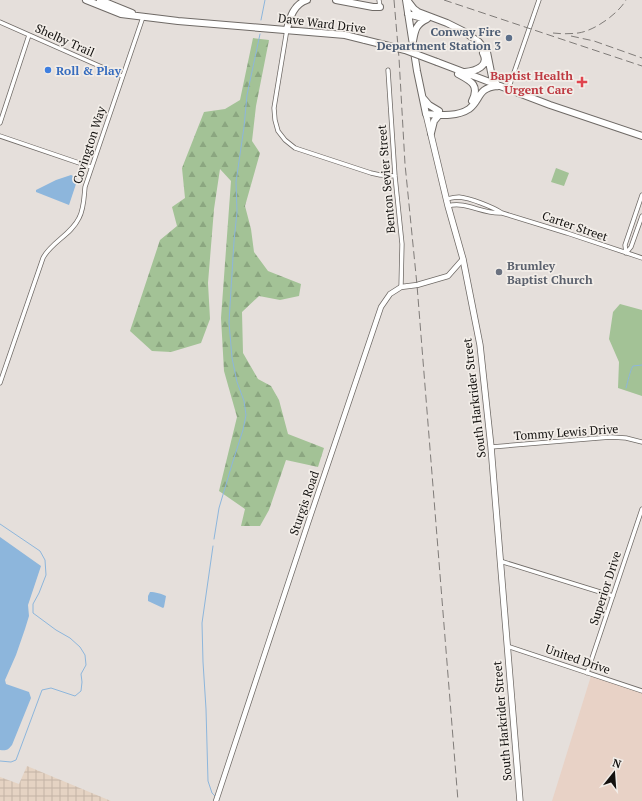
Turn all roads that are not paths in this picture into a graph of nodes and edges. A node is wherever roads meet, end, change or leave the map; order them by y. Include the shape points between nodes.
1 (86, 0) edge
2 (100, 0) edge
3 (307, 0) edge
4 (336, 0) edge
5 (407, 0) edge
6 (539, 0) edge
7 (379, 3) edge
8 (408, 13) junction
9 (140, 16) junction
10 (427, 17) junction
11 (0, 22) edge
12 (287, 29) junction
13 (29, 35) junction
14 (412, 45) junction
15 (445, 65) junction
16 (388, 70) dead end
17 (462, 72) junction
18 (122, 76) junction
19 (498, 86) junction
20 (508, 90) junction
21 (422, 97) junction
22 (426, 112) junction
23 (439, 113) junction
24 (0, 123) edge
25 (431, 133) junction
26 (0, 136) edge
27 (642, 136) edge
28 (91, 167) junction
29 (396, 176) junction
30 (642, 196) edge
31 (446, 199) junction
32 (448, 206) junction
33 (502, 213) junction
34 (642, 216) edge
35 (626, 253) junction
36 (642, 258) edge
37 (463, 259) junction
38 (401, 287) junction
39 (0, 382) edge
40 (642, 442) edge
41 (491, 447) junction
42 (642, 510) edge
43 (500, 561) junction
44 (613, 596) junction
45 (507, 646) junction
46 (588, 673) junction
47 (642, 691) edge
48 (216, 801) edge
49 (520, 801) edge

1 - 9 main road, Dave Ward Drive via 121,14
2 - 9 main road, Dave Ward Drive
3 - 12 main road via 297,6
4 - 7 main road via 373,7
5 - 8 main road, South Harkrider Street
5 - 10 main road via 414,9
6 - 20 street
8 - 10 main road
8 - 14 main road, South Harkrider Street
9 - 12 main road, Dave Ward Drive
9 - 18 street, Covington Way
10 - 14 main road via 416,29
10 - 17 main road via 456,32 482,52 485,61 483,66 473,71
10 - 19 main road via 447,23 478,42 487,52 492,76
11 - 13 street, Shelby Trail
12 - 15 main road, Dave Ward Drive, bridge via 345,35 405,50
12 - 29 street via 274,108 276,124 281,135 290,145 302,151 371,173
13 - 18 street, Shelby Trail
13 - 24 street
14 - 21 main road, South Harkrider Street
15 - 17 main road, Dave Ward Drive
15 - 23 main road via 470,80 476,89 472,102 467,107
16 - 29 street, Benton Sevier Street
17 - 19 main road, Dave Ward Drive
18 - 28 street, Covington Way
19 - 20 main road, Dave Ward Drive
19 - 23 main road via 483,91 471,108 464,112 448,115
20 - 27 main road, Dave Ward Drive
21 - 22 main road, South Harkrider Street
21 - 23 main road
22 - 23 main road
22 - 25 main road, South Harkrider Street
23 - 25 main road
25 - 31 main road, South Harkrider Street
26 - 28 street
28 - 39 street, Covington Way via 80,217 75,226 46,252 43,258
29 - 38 street, Benton Sevier Street via 402,244
30 - 35 street via 625,245
31 - 32 main road, South Harkrider Street
31 - 33 street, Carter Street via 461,197 495,208
32 - 33 street, Carter Street via 464,205 486,212
32 - 37 main road, South Harkrider Street
33 - 35 street, Carter Street
34 - 35 street via 632,247
35 - 36 street, Carter Street
37 - 38 street via 448,276
37 - 41 main road, South Harkrider Street via 480,345
38 - 48 street, Sturgis Road via 390,294 381,307
40 - 41 street, Tommy Lewis Drive via 611,437
41 - 43 main road, South Harkrider Street
42 - 44 street, Superior Drive
43 - 44 street
43 - 45 main road, South Harkrider Street
44 - 46 street, Superior Drive
45 - 46 street, United Drive
45 - 49 main road, South Harkrider Street
46 - 47 street, United Drive

